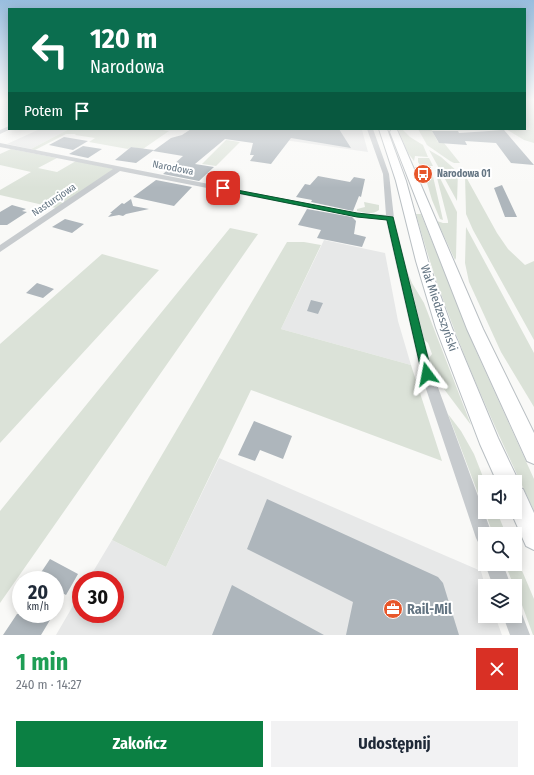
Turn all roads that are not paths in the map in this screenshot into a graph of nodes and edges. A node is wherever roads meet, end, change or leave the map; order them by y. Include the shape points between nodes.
1 (370, 130) edge
2 (383, 130) edge
3 (393, 130) edge
4 (0, 145) edge
5 (119, 168) junction
6 (390, 218) junction
7 (0, 249) edge
8 (534, 454) edge
9 (505, 475) edge
10 (522, 512) edge
11 (481, 527) edge
12 (534, 538) edge
13 (516, 623) edge
14 (520, 635) edge

1 - 6 street, Wał Miedzeszyński via 386,174
2 - 9 main road, Wał Miedzeszyński via 444,328
3 - 8 main road, Wał Miedzeszyński via 475,329
4 - 5 street, Narodowa
5 - 6 street, Narodowa via 357,215
5 - 7 street, Nasturcjowa
6 - 11 street, Wał Miedzeszyński via 427,374
10 - 12 main road
13 - 14 street

